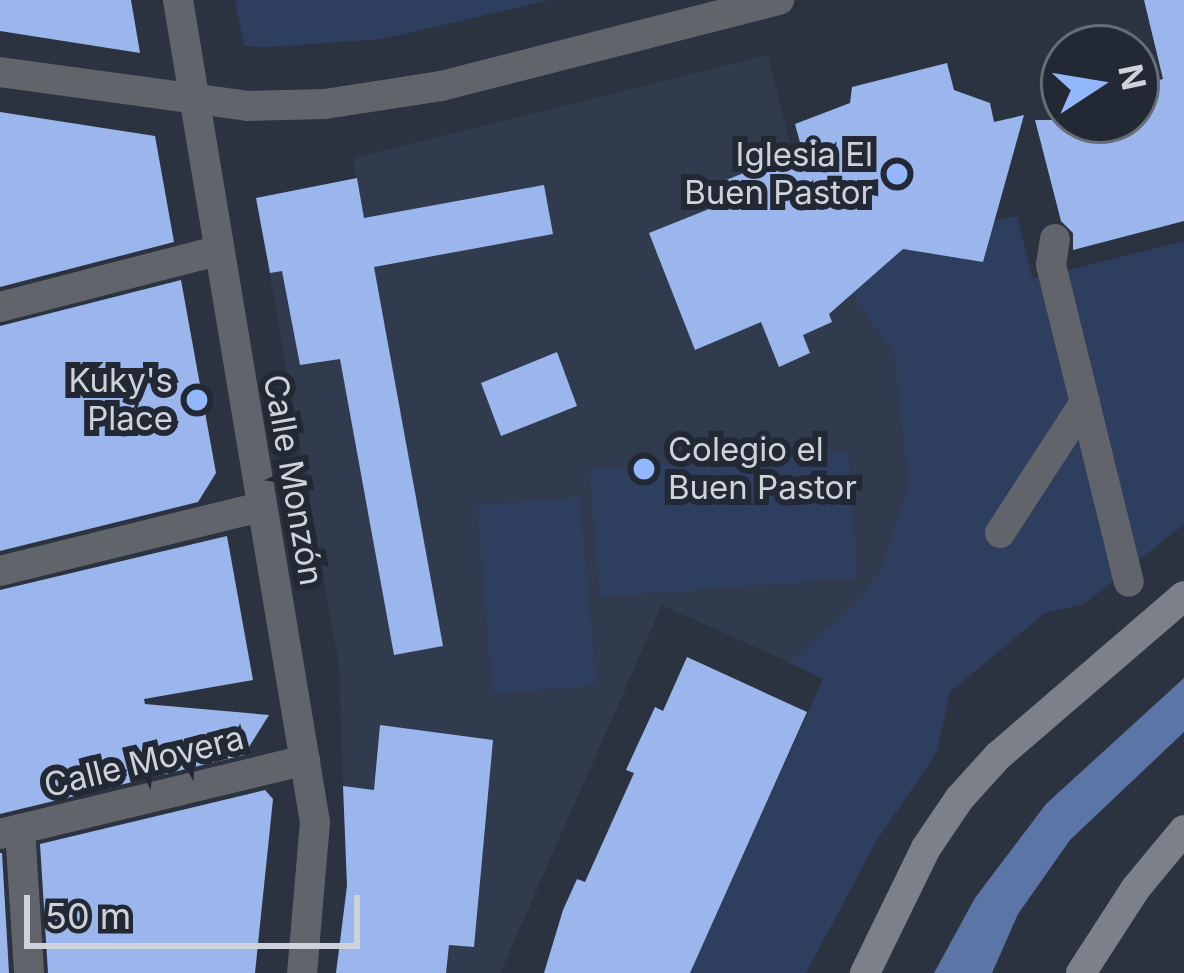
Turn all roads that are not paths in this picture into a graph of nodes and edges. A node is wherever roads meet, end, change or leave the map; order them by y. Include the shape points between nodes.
1 (178, 0) edge
2 (779, 0) edge
3 (0, 72) edge
4 (193, 98) junction
5 (217, 251) junction
6 (1059, 255) dead end
7 (0, 307) edge
8 (1085, 402) junction
9 (261, 506) junction
10 (1000, 533) dead end
11 (0, 571) edge
12 (1129, 581) dead end
13 (1184, 596) edge
14 (304, 760) junction
15 (1184, 830) edge
16 (10, 831) edge
17 (29, 973) edge
18 (302, 973) edge
19 (865, 973) edge
20 (1081, 973) edge

1 - 4 street, Calle Monzón
2 - 4 street via 391,96 277,106
3 - 4 street
4 - 5 street, Calle Monzón
5 - 7 street
5 - 9 street, Calle Monzón
6 - 8 street via 1082,344
8 - 10 street
8 - 12 street
9 - 11 street
9 - 14 street, Calle Monzón
13 - 19 street via 958,799
14 - 16 street, Calle Movera
14 - 18 street, Calle Monzón via 316,838
15 - 20 street
16 - 17 street

